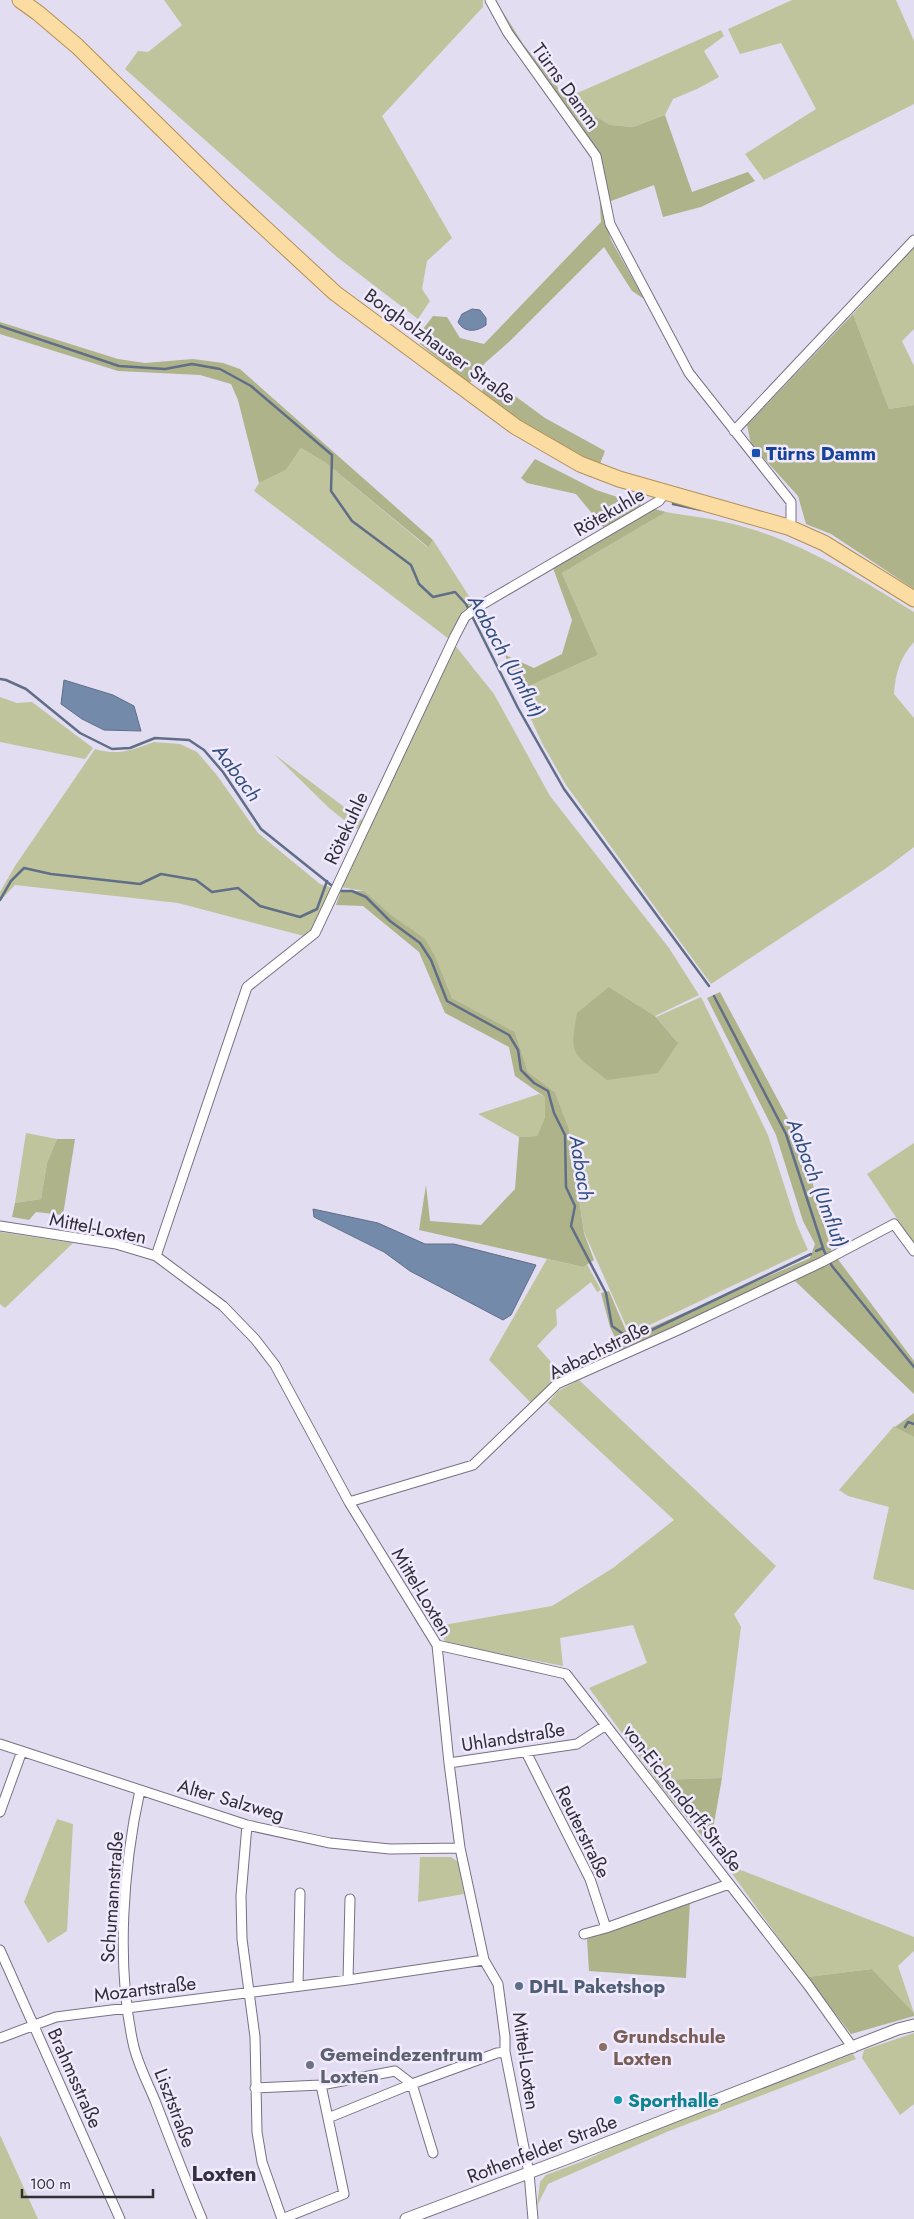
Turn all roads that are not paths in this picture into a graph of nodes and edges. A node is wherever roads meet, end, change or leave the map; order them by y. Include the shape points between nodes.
1 (20, 0) edge
2 (490, 0) edge
3 (914, 240) edge
4 (734, 431) junction
5 (665, 493) junction
6 (788, 527) junction
7 (914, 598) edge
8 (0, 1226) edge
9 (914, 1251) edge
10 (156, 1256) junction
11 (349, 1502) junction
12 (437, 1645) junction
13 (606, 1725) junction
14 (0, 1744) edge
15 (22, 1751) junction
16 (526, 1752) junction
17 (449, 1763) junction
18 (140, 1790) junction
19 (0, 1812) edge
20 (247, 1825) junction
21 (460, 1848) junction
22 (729, 1884) junction
23 (300, 1893) dead end
24 (350, 1899) dead end
25 (606, 1928) junction
26 (584, 1934) dead end
27 (0, 1950) edge
28 (484, 1960) junction
29 (348, 1980) junction
30 (298, 1986) junction
31 (248, 1992) junction
32 (127, 2007) junction
33 (35, 2025) junction
34 (914, 2025) edge
35 (0, 2038) edge
36 (852, 2048) junction
37 (505, 2052) junction
38 (412, 2084) junction
39 (321, 2085) junction
40 (256, 2088) junction
41 (328, 2118) junction
42 (433, 2153) dead end
43 (529, 2173) junction
44 (120, 2219) edge
45 (202, 2219) edge
46 (282, 2219) edge
47 (406, 2219) edge
48 (534, 2219) edge

1 - 5 main road, Borgholzhauser Straße via 77,46 335,293 516,427 580,464
2 - 4 street, Türns Damm via 508,33 596,156 610,224 689,372
3 - 4 street
4 - 6 street, Türns Damm via 791,502
5 - 6 main road, Borgholzhauser Straße
5 - 10 street, Rötekuhle via 659,502 465,617 314,933 247,987
6 - 7 main road, Borgholzhauser Straße via 824,543
8 - 10 street, Mittel-Loxten via 116,1244
9 - 11 street, Aabachstraße via 894,1224 833,1257 557,1384 473,1465
10 - 11 street, Mittel-Loxten via 223,1306 255,1339 275,1365
11 - 12 street, Mittel-Loxten
12 - 13 street, von-Eichendorff-Straße via 566,1674
12 - 17 street, Mittel-Loxten
13 - 16 street, Uhlandstraße via 577,1744
13 - 22 street, von-Eichendorff-Straße
14 - 15 street, Alter Salzweg
15 - 18 street, Alter Salzweg
15 - 19 street
16 - 17 street, Uhlandstraße
16 - 25 street, Reuterstraße via 590,1879
17 - 21 street, Mittel-Loxten
18 - 20 street, Alter Salzweg
18 - 32 street, Schumannstraße via 131,1835 126,1902 124,1981
20 - 21 street, Alter Salzweg via 339,1844 400,1849
20 - 31 street via 241,1896
21 - 28 street, Mittel-Loxten
22 - 25 street
22 - 36 street, von-Eichendorff-Straße via 808,1985
23 - 30 street
24 - 29 street
25 - 26 street
27 - 33 street, Brahmsstraße
28 - 29 street, Mozartstraße
28 - 37 street, Mittel-Loxten via 498,1984
29 - 30 street, Mozartstraße
30 - 31 street, Mozartstraße
31 - 32 street, Mozartstraße
31 - 40 street via 255,2038
32 - 33 street, Mozartstraße via 56,2017
32 - 45 street, Lisztstraße via 133,2045
33 - 35 street, Mozartstraße
33 - 44 street, Brahmsstraße
34 - 36 street, Rothenfelder Straße
36 - 43 street, Rothenfelder Straße
37 - 38 street
37 - 43 street, Mittel-Loxten
38 - 39 street via 395,2071
38 - 41 street
38 - 42 street
39 - 40 street
39 - 41 street
40 - 46 street via 257,2132 262,2162
41 - 46 street via 344,2194
43 - 47 street, Rothenfelder Straße
43 - 48 street, Mittel-Loxten

